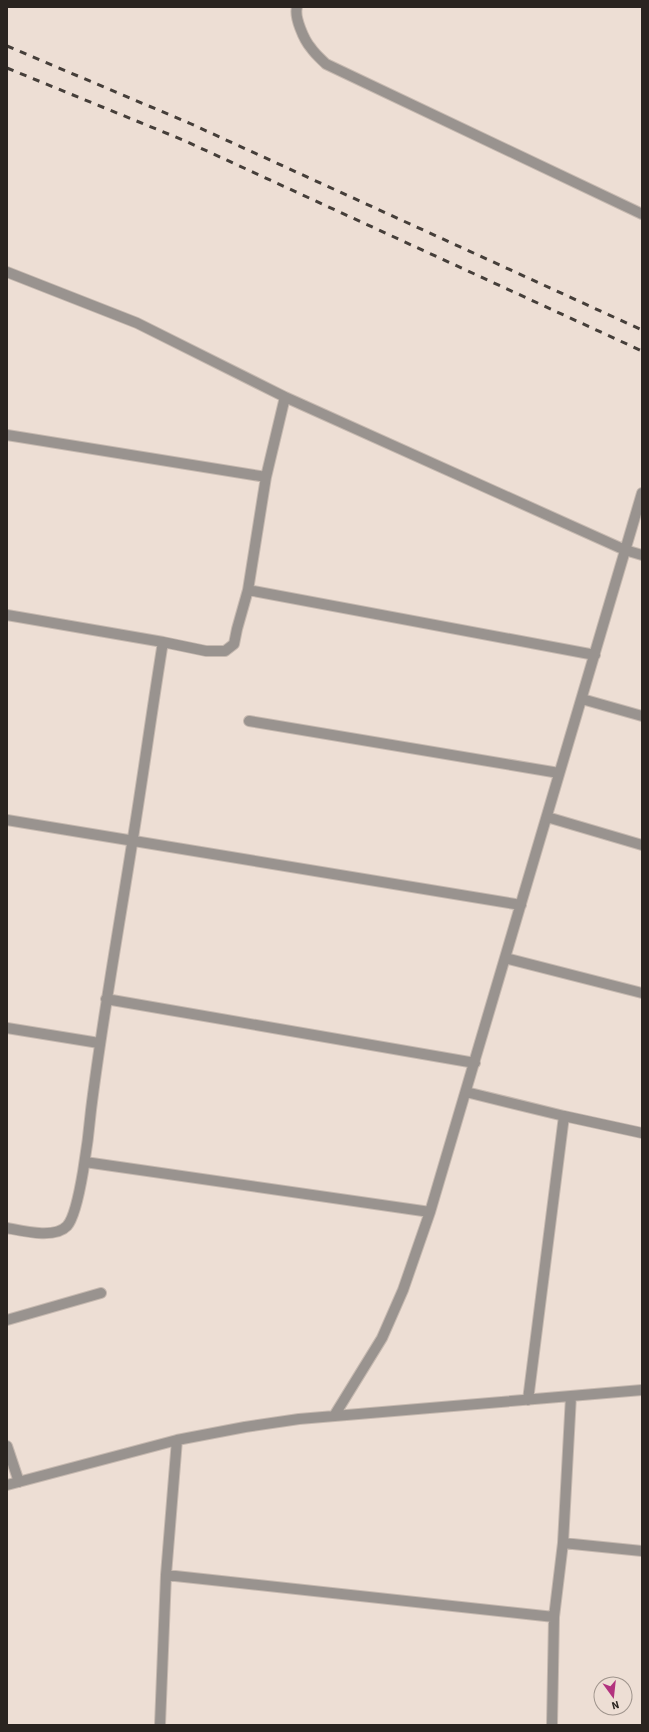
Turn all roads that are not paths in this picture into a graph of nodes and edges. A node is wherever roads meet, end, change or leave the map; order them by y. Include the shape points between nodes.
1 (297, 7) edge
2 (642, 214) edge
3 (7, 272) edge
4 (285, 396) junction
5 (7, 435) edge
6 (266, 477) junction
7 (642, 493) edge
8 (625, 550) junction
9 (642, 555) edge
10 (248, 590) junction
11 (7, 615) edge
12 (162, 642) junction
13 (595, 655) junction
14 (582, 699) junction
15 (642, 716) edge
16 (249, 721) dead end
17 (559, 774) junction
18 (547, 817) junction
19 (7, 820) edge
20 (132, 842) junction
21 (642, 845) edge
22 (521, 905) junction
23 (505, 958) junction
24 (642, 993) edge
25 (106, 999) junction
26 (7, 1028) edge
27 (99, 1043) junction
28 (475, 1063) junction
29 (466, 1092) junction
30 (564, 1116) junction
31 (642, 1133) edge
32 (85, 1162) junction
33 (430, 1212) junction
34 (7, 1228) edge
35 (101, 1293) dead end
36 (7, 1320) edge
37 (642, 1390) edge
38 (571, 1396) junction
39 (528, 1400) junction
40 (334, 1416) junction
41 (177, 1440) junction
42 (7, 1446) edge
43 (19, 1482) junction
44 (7, 1485) edge
45 (563, 1543) junction
46 (642, 1551) edge
47 (166, 1576) junction
48 (554, 1617) junction
49 (160, 1725) edge
50 (552, 1725) edge

1 - 2 street via 300,29 310,48 326,64
3 - 4 street via 137,322
4 - 6 street
4 - 8 street
5 - 6 street
6 - 10 street
7 - 8 street
8 - 9 street
8 - 13 street
10 - 12 street via 234,644 225,651 206,651
10 - 13 street
11 - 12 street
12 - 20 street
13 - 14 street
14 - 15 street
14 - 17 street
16 - 17 street
17 - 18 street
18 - 21 street
18 - 22 street
19 - 20 street
20 - 22 street
20 - 25 street
22 - 23 street
23 - 24 street
23 - 28 street
25 - 27 street
25 - 28 street
26 - 27 street
27 - 32 street
28 - 29 street
29 - 30 street
29 - 33 street
30 - 31 street
30 - 39 street
32 - 33 street
32 - 34 street via 68,1226 56,1232 38,1233
33 - 40 street via 403,1290 382,1338
35 - 36 street
37 - 38 street
38 - 39 street
38 - 45 street
39 - 40 street
40 - 41 street via 244,1427
41 - 43 street
41 - 47 street
42 - 43 street
43 - 44 street
45 - 46 street
45 - 48 street
47 - 48 street
47 - 49 street
48 - 50 street

